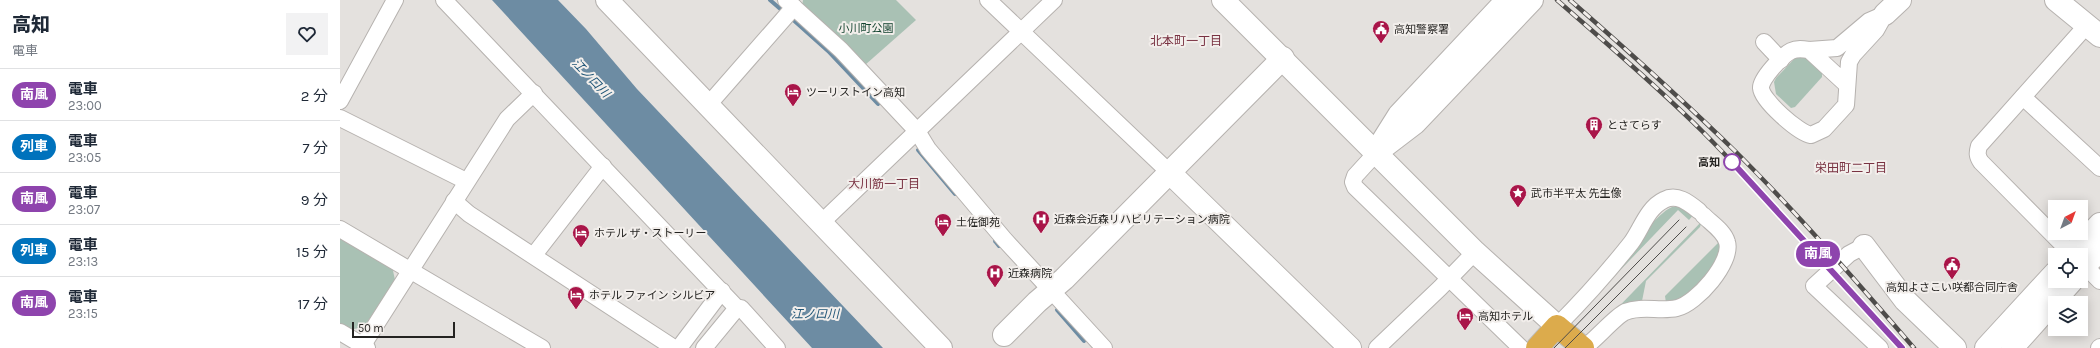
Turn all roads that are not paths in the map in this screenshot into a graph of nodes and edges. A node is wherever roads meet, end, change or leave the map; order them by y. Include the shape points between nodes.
1 (395, 0) edge
2 (444, 0) edge
3 (607, 0) edge
4 (988, 0) edge
5 (1054, 0) edge
6 (1224, 0) edge
7 (1507, 0) edge
8 (1532, 0) edge
9 (2056, 0) edge
10 (1892, 7) edge
11 (789, 9) edge
12 (2094, 30) edge
13 (1021, 32) junction
14 (1764, 42) dead end
15 (1809, 50) junction
16 (1283, 58) junction
17 (1781, 60) junction
18 (1847, 85) junction
19 (534, 93) junction
20 (2023, 97) junction
21 (340, 101) edge
22 (709, 104) junction
23 (340, 118) edge
24 (917, 131) junction
25 (1377, 152) junction
26 (603, 166) junction
27 (2100, 168) edge
28 (1169, 172) junction
29 (466, 181) junction
30 (454, 201) junction
31 (821, 223) junction
32 (2100, 224) edge
33 (340, 229) edge
34 (1864, 246) joint
35 (2062, 248) edge
36 (2088, 248) edge
37 (2100, 250) edge
38 (1475, 252) junction
39 (534, 255) junction
40 (2088, 259) edge
41 (410, 270) junction
42 (1448, 280) junction
43 (2048, 281) edge
44 (2061, 288) edge
45 (1051, 290) junction
46 (722, 291) junction
47 (737, 308) junction
48 (1557, 326) junction
49 (340, 332) edge
50 (998, 342) edge
51 (363, 347) edge
52 (542, 348) edge
53 (674, 348) edge
54 (678, 348) edge
55 (704, 348) edge
56 (777, 348) edge
57 (941, 348) edge
58 (1104, 348) edge
59 (1350, 348) edge
60 (1377, 348) edge
61 (1521, 348) edge
62 (1537, 348) edge
63 (1584, 348) edge
64 (1880, 348) edge
65 (1955, 348) edge
66 (1986, 348) edge
67 (2012, 348) edge

1 - 21 street
2 - 19 street
3 - 22 street
4 - 13 street
5 - 13 street
6 - 16 street
7 - 25 street via 1399,115
8 - 25 street via 1415,123
9 - 12 street
10 - 15 street via 1865,24 1837,48
10 - 18 street via 1876,30 1853,55 1849,62
11 - 22 street
11 - 24 street via 841,50
12 - 20 street
13 - 24 street
13 - 28 street
14 - 17 street
15 - 17 street via 1795,49 1786,53
15 - 18 street
16 - 25 street
16 - 28 street
17 - 18 street via 1764,78 1762,91 1770,103 1806,134 1815,135 1820,132 1846,105
19 - 26 street
19 - 29 street via 507,119
20 - 27 street
20 - 35 street via 1979,146 1977,156
22 - 31 street
23 - 29 street
24 - 31 street
24 - 45 street via 928,149
25 - 38 street
25 - 42 street via 1354,176 1352,182
26 - 39 street
26 - 46 street
28 - 45 street
28 - 59 street
29 - 30 street
30 - 39 street via 469,214
30 - 41 street
31 - 57 street
32 - 36 street
33 - 41 street
34 - 64 street via 1849,254 1814,286
34 - 65 street via 1904,300
37 - 40 street
38 - 42 street
38 - 48 street
39 - 53 street
41 - 51 street
41 - 52 street
42 - 60 street
42 - 61 street
43 - 66 street
44 - 67 street
45 - 50 street
45 - 58 street
46 - 47 street
46 - 54 street
47 - 55 street
47 - 56 street via 741,308
48 - 62 highway
48 - 63 highway
48 - 63 street via 1632,242 1645,219 1659,204 1670,198 1684,199 1724,235 1728,244 1726,260 1719,272 1693,300 1682,307 1635,309 1626,312
49 - 51 street

